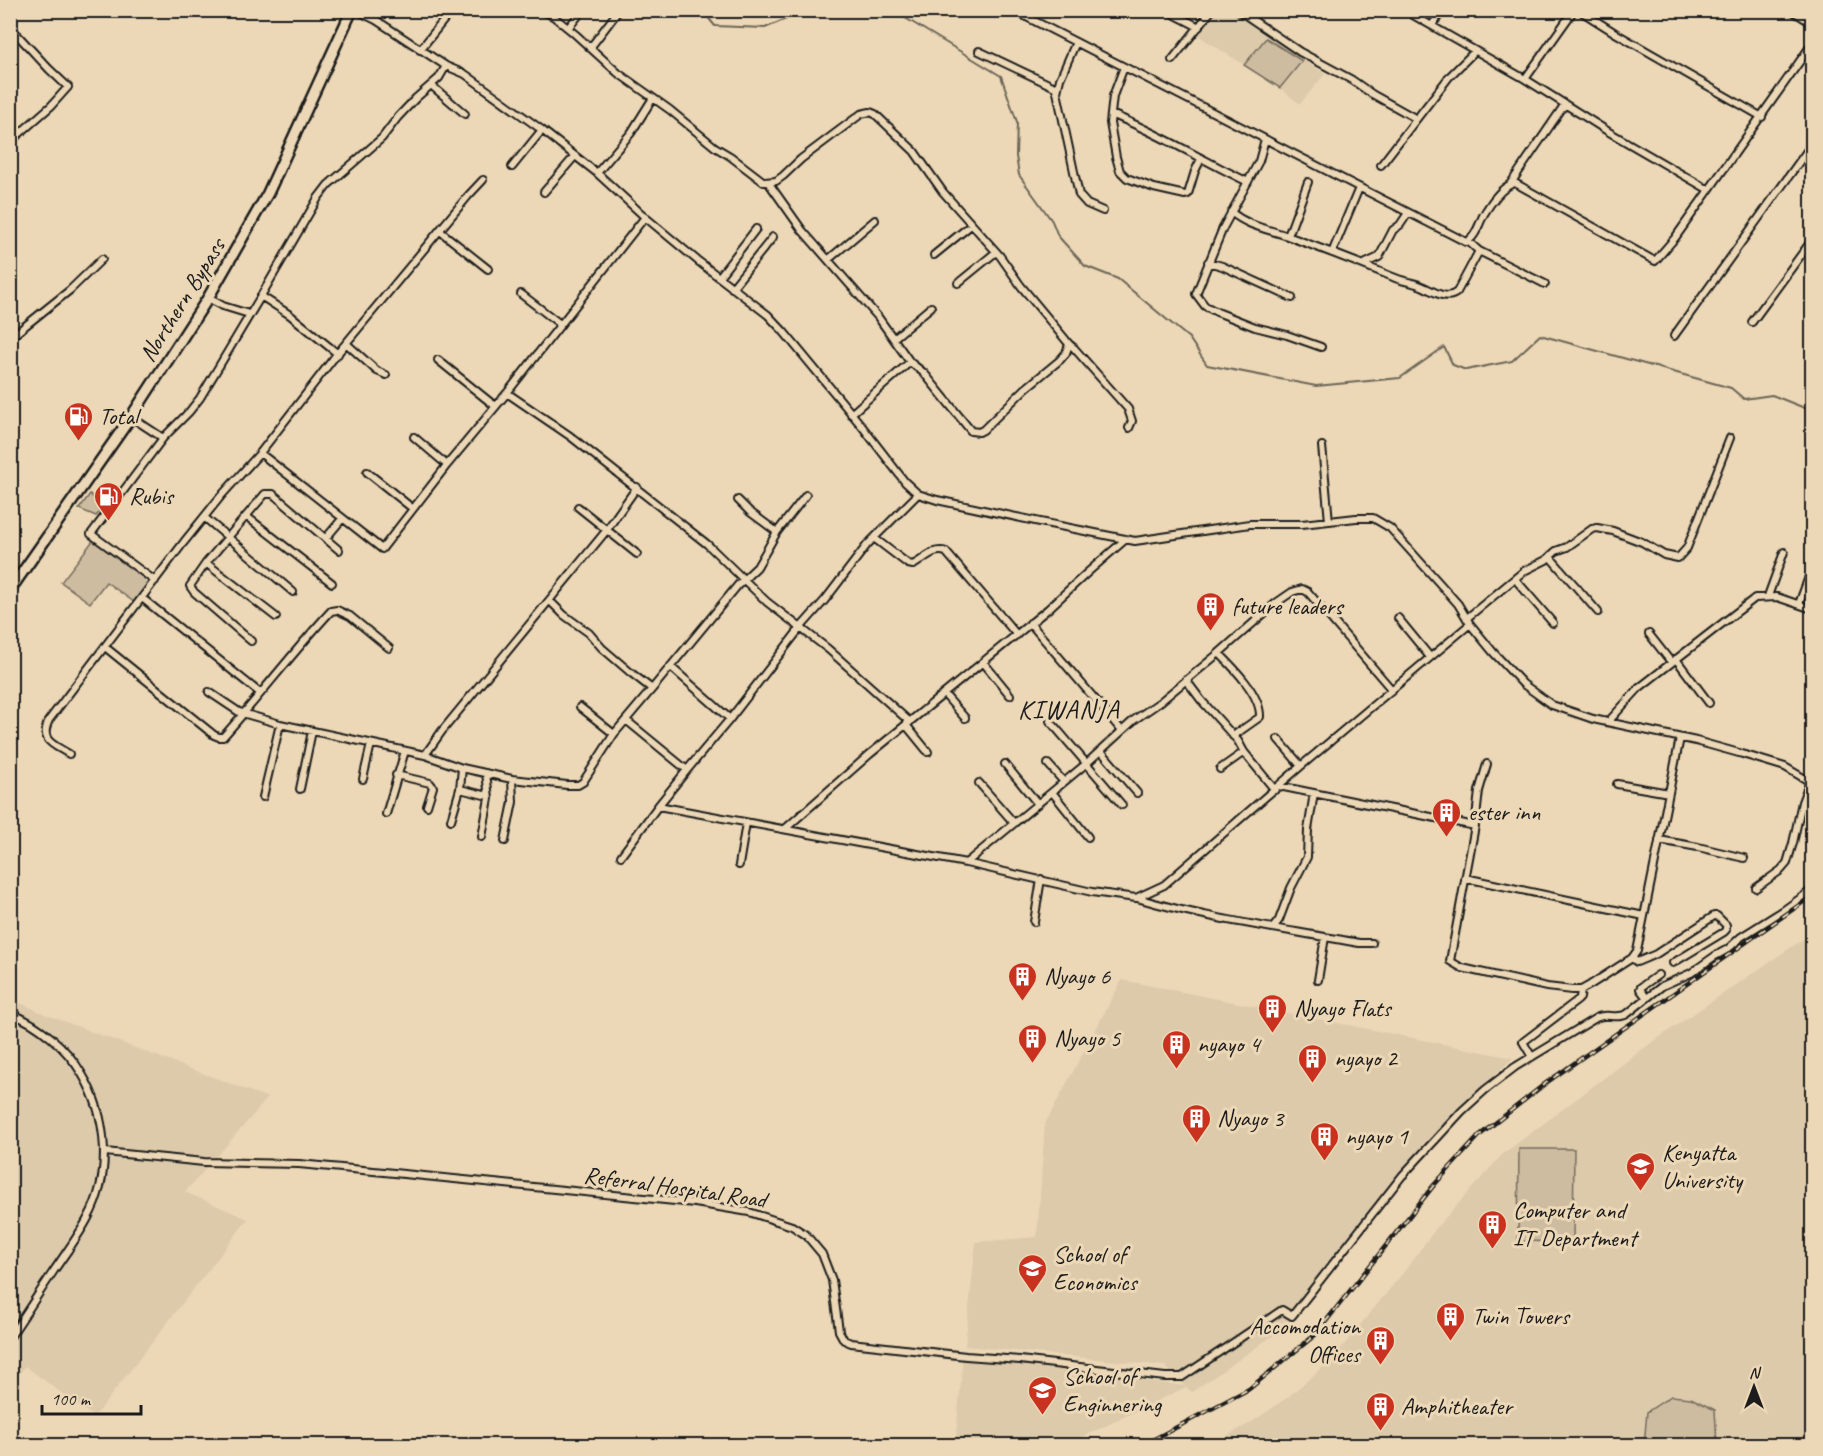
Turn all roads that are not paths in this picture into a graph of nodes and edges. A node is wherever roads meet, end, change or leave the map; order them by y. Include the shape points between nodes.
1 (354, 10) edge
2 (452, 10) edge
3 (541, 10) edge
4 (583, 10) edge
5 (619, 10) edge
6 (1013, 10) edge
7 (1166, 10) edge
8 (1212, 10) edge
9 (1238, 10) edge
10 (1404, 10) edge
11 (1443, 10) edge
12 (1574, 10) edge
13 (1579, 10) edge
14 (1791, 10) edge
15 (1812, 23) edge
16 (1432, 25) junction
17 (10, 27) edge
18 (1199, 27) junction
19 (568, 28) junction
20 (1076, 42) junction
21 (1812, 44) edge
22 (590, 48) junction
23 (420, 50) junction
24 (979, 51) dead end
25 (1475, 51) junction
26 (1172, 60) dead end
27 (446, 66) junction
28 (1124, 67) junction
29 (1525, 79) junction
30 (431, 86) junction
31 (1057, 88) junction
32 (653, 98) junction
33 (1565, 104) junction
34 (465, 114) dead end
35 (1111, 114) junction
36 (1762, 117) junction
37 (1415, 118) junction
38 (542, 130) junction
39 (1265, 139) junction
40 (10, 142) edge
41 (1812, 144) edge
42 (575, 156) junction
43 (1201, 159) junction
44 (1381, 165) dead end
45 (512, 167) dead end
46 (597, 173) junction
47 (483, 180) dead end
48 (768, 182) junction
49 (1248, 182) junction
50 (1308, 182) dead end
51 (1512, 183) junction
52 (1359, 188) junction
53 (1709, 190) junction
54 (544, 192) dead end
55 (1103, 211) dead end
56 (1231, 212) junction
57 (1408, 213) junction
58 (645, 218) junction
59 (875, 220) dead end
60 (971, 225) junction
61 (756, 230) dead end
62 (441, 231) junction
63 (1288, 236) junction
64 (773, 237) dead end
65 (1812, 240) edge
66 (1469, 242) junction
67 (1479, 251) junction
68 (996, 252) junction
69 (1332, 253) junction
70 (934, 255) dead end
71 (102, 259) dead end
72 (829, 259) junction
73 (1208, 262) junction
74 (1364, 264) junction
75 (488, 269) dead end
76 (719, 277) junction
77 (958, 283) dead end
78 (1545, 284) dead end
79 (732, 288) junction
80 (521, 294) dead end
81 (261, 296) junction
82 (208, 298) junction
83 (1292, 298) dead end
84 (931, 307) dead end
85 (249, 314) junction
86 (1752, 322) dead end
87 (560, 324) junction
88 (1674, 336) dead end
89 (11, 338) edge
90 (894, 338) junction
91 (347, 344) junction
92 (1069, 344) junction
93 (1321, 347) dead end
94 (338, 354) junction
95 (438, 360) dead end
96 (910, 362) junction
97 (386, 375) dead end
98 (507, 393) junction
99 (495, 406) junction
100 (851, 414) junction
101 (131, 417) junction
102 (1129, 428) dead end
103 (414, 437) dead end
104 (163, 438) junction
105 (1730, 438) dead end
106 (1322, 446) dead end
107 (260, 453) junction
108 (447, 465) junction
109 (367, 472) dead end
110 (637, 487) junction
111 (918, 494) junction
112 (806, 495) dead end
113 (738, 500) dead end
114 (578, 507) dead end
115 (412, 508) junction
116 (246, 516) junction
117 (204, 517) junction
118 (342, 519) junction
119 (1329, 521) junction
120 (606, 531) junction
121 (777, 532) junction
122 (228, 538) junction
123 (326, 538) junction
124 (874, 538) junction
125 (1126, 539) junction
126 (339, 550) dead end
127 (1784, 552) dead end
128 (637, 555) dead end
129 (1550, 557) junction
130 (206, 563) junction
131 (1811, 571) dead end
132 (1515, 579) junction
133 (155, 581) junction
134 (744, 581) junction
135 (332, 583) dead end
136 (10, 590) edge
137 (293, 592) dead end
138 (1768, 596) junction
139 (142, 598) junction
140 (550, 601) junction
141 (1799, 604) junction
142 (1812, 609) edge
143 (1598, 612) dead end
144 (276, 617) dead end
145 (1398, 618) dead end
146 (1468, 621) junction
147 (1553, 622) dead end
148 (1030, 623) junction
149 (801, 627) junction
150 (1017, 634) junction
151 (1649, 634) dead end
152 (251, 641) dead end
153 (105, 647) junction
154 (388, 648) dead end
155 (1219, 653) junction
156 (1430, 657) junction
157 (1673, 661) junction
158 (983, 662) junction
159 (671, 667) junction
160 (1186, 680) junction
161 (652, 689) junction
162 (1392, 690) junction
163 (209, 692) dead end
164 (260, 693) junction
165 (944, 694) junction
166 (1010, 695) dead end
167 (1709, 703) dead end
168 (580, 707) dead end
169 (244, 714) junction
170 (965, 718) dead end
171 (730, 719) junction
172 (626, 720) junction
173 (1050, 722) dead end
174 (1608, 722) junction
175 (280, 724) junction
176 (908, 724) junction
177 (312, 730) junction
178 (1122, 731) junction
179 (614, 734) junction
180 (1233, 736) junction
181 (1680, 738) junction
182 (1278, 739) dead end
183 (371, 744) junction
184 (405, 751) junction
185 (1101, 751) junction
186 (928, 752) dead end
187 (1244, 752) junction
188 (69, 754) dead end
189 (425, 755) junction
190 (1005, 764) dead end
191 (1048, 764) dead end
192 (1087, 764) junction
193 (1487, 764) dead end
194 (1301, 766) junction
195 (462, 768) junction
196 (1220, 769) dead end
197 (687, 771) junction
198 (486, 773) junction
199 (396, 775) junction
200 (363, 779) dead end
201 (512, 779) junction
202 (1064, 782) junction
203 (1811, 782) edge
204 (979, 783) dead end
205 (1617, 784) dead end
206 (1277, 788) junction
207 (300, 789) dead end
208 (460, 789) junction
209 (1052, 792) junction
210 (1137, 793) dead end
211 (1670, 793) junction
212 (1314, 794) junction
213 (263, 797) dead end
214 (489, 798) junction
215 (1038, 804) junction
216 (1122, 805) dead end
217 (427, 806) dead end
218 (658, 806) junction
219 (386, 814) dead end
220 (451, 820) dead end
221 (746, 823) junction
222 (1014, 823) junction
223 (1474, 826) junction
224 (784, 829) junction
225 (482, 837) dead end
226 (1088, 837) dead end
227 (1659, 840) junction
228 (505, 841) dead end
229 (621, 856) dead end
230 (1744, 858) dead end
231 (966, 863) junction
232 (739, 865) dead end
233 (1465, 878) junction
234 (1041, 879) junction
235 (1756, 888) dead end
236 (1812, 890) edge
237 (1136, 898) junction
238 (1644, 916) junction
239 (1034, 922) dead end
240 (1273, 928) junction
241 (1325, 937) junction
242 (1372, 943) dead end
243 (1632, 958) junction
244 (1673, 963) dead end
245 (1658, 975) dead end
246 (1318, 980) dead end
247 (1581, 990) junction
248 (1646, 997) junction
249 (10, 1013) edge
250 (1532, 1057) junction
251 (105, 1152) junction
252 (10, 1337) edge

1 - 23 street
1 - 82 main road, Northern Bypass via 268,193
2 - 23 street
3 - 19 street
4 - 19 street
5 - 22 street
6 - 20 street
7 - 18 street
8 - 18 street
9 - 37 street via 1300,52
10 - 16 street
11 - 16 street
12 - 29 street
13 - 36 street
14 - 15 street
16 - 25 street
17 - 40 street via 68,87
18 - 26 street
19 - 22 street
20 - 28 street
20 - 31 street
21 - 36 street
22 - 32 street
23 - 27 street
24 - 31 street
25 - 29 street
25 - 37 street
27 - 30 street
27 - 38 street via 465,74
28 - 35 street
28 - 39 street
29 - 33 street
30 - 34 street
30 - 81 street via 382,138 328,185
31 - 55 street via 1079,195 1087,204
32 - 46 street via 631,133
32 - 48 street
33 - 51 street
33 - 53 street
35 - 43 street
35 - 43 street via 1116,157 1127,178 1185,195
36 - 53 street
37 - 44 street
38 - 42 street
38 - 45 street
39 - 49 street via 1263,153
39 - 52 street
41 - 88 street
42 - 46 street
42 - 54 street
43 - 49 street
46 - 58 street
47 - 62 street
48 - 60 street via 783,176 856,117 870,112 914,151
48 - 72 street via 802,230
49 - 56 street
50 - 63 street
51 - 53 street via 1654,261
51 - 66 street via 1484,214
52 - 57 street
52 - 69 street
56 - 63 street via 1245,222
56 - 73 street
57 - 66 street
57 - 74 street via 1393,230 1379,257
58 - 76 street
58 - 87 street
59 - 72 street
60 - 68 street
60 - 70 street
61 - 76 street
62 - 75 street
62 - 91 street
63 - 69 street
64 - 79 street
65 - 86 street
66 - 67 street
67 - 74 street via 1457,292 1449,296
67 - 78 street
68 - 77 street
68 - 92 street
69 - 74 street
71 - 89 street
72 - 90 street
73 - 83 street
73 - 93 street via 1196,294 1206,306 1255,327
76 - 79 street
79 - 100 street via 768,315
80 - 87 street
81 - 85 street
81 - 94 street
82 - 85 street
82 - 101 main road, Northern Bypass
84 - 90 street
85 - 104 street via 200,398
87 - 98 street
90 - 96 street
91 - 94 street
91 - 97 street
92 - 96 street via 1060,360 979,432 971,431 924,373
92 - 102 street via 1128,409 1132,421
94 - 107 street
95 - 99 street
96 - 100 street
98 - 99 street
98 - 110 street
99 - 108 street
100 - 111 street
101 - 104 street
101 - 136 main road, Northern Bypass
103 - 108 street
104 - 133 street via 91,534
105 - 129 street via 1687,548 1678,558 1597,528
106 - 119 street
107 - 117 street
107 - 118 street
108 - 115 street
109 - 115 street
110 - 120 street
110 - 134 street via 707,544
111 - 124 street
111 - 125 street
112 - 121 street
113 - 121 street
114 - 120 street
115 - 118 street via 382,549
116 - 122 street
116 - 123 street via 270,493
116 - 135 street
117 - 122 street
117 - 133 street
118 - 123 street
119 - 125 street via 1250,524 1146,540
119 - 146 street via 1373,518 1383,522 1458,604
120 - 128 street
120 - 140 street
121 - 134 street
122 - 130 street
122 - 137 street
123 - 126 street
124 - 149 street
124 - 150 street via 913,565 936,551 946,552
125 - 148 street
127 - 138 street
129 - 132 street
129 - 143 street
130 - 144 street
130 - 152 street via 190,583 191,588
131 - 141 street
132 - 146 street
132 - 147 street
133 - 139 street
134 - 149 street
134 - 159 street
138 - 141 street
138 - 157 street via 1748,602
139 - 153 street
139 - 164 street
140 - 161 street
140 - 189 street
141 - 142 street
145 - 156 street
146 - 156 street
146 - 174 street via 1516,677 1552,705
148 - 150 street
148 - 178 street
149 - 171 street
149 - 176 street via 862,678
150 - 158 street
151 - 157 street
153 - 169 street via 219,738
153 - 188 street via 45,729 48,740
154 - 164 street via 350,616 331,611
155 - 160 street
155 - 162 street via 1284,596 1302,589
155 - 180 street via 1238,672 1260,713 1252,724
156 - 162 street
157 - 167 street
157 - 174 street via 1630,697
158 - 165 street
158 - 166 street
159 - 161 street
159 - 171 street
160 - 178 street
160 - 180 street
161 - 172 street
162 - 194 street
163 - 169 street
164 - 169 street
165 - 170 street
165 - 176 street
168 - 179 street
169 - 175 street
171 - 197 street
172 - 179 street
172 - 197 street
173 - 192 street
174 - 181 street
175 - 177 street
175 - 213 street
176 - 186 street
176 - 224 street
177 - 183 street
177 - 207 street
178 - 185 street
179 - 201 street via 578,785
180 - 187 street
181 - 203 street via 1785,767
181 - 211 street
182 - 194 street
183 - 184 street
183 - 200 street
184 - 189 street
184 - 199 street
185 - 192 street
185 - 210 street
187 - 196 street
187 - 206 street
189 - 195 street
190 - 215 street
191 - 202 street
192 - 202 street
192 - 216 street
193 - 223 street
194 - 206 street
195 - 198 street
195 - 208 street
197 - 218 street
198 - 201 street
198 - 214 street
199 - 217 street via 430,783 433,787
199 - 219 street
201 - 228 street via 513,802
202 - 209 street
203 - 235 street via 1787,863
204 - 222 street
205 - 211 street
206 - 212 street
206 - 237 street via 1164,885
208 - 214 street
208 - 220 street
209 - 215 street
209 - 226 street
211 - 227 street
212 - 223 street
212 - 240 street via 1307,858
214 - 225 street
215 - 222 street
218 - 221 street
218 - 229 street
221 - 224 street
221 - 232 street
222 - 231 street
223 - 233 street
224 - 231 street
227 - 230 street
227 - 238 street
231 - 234 street
233 - 238 street
233 - 247 street via 1450,961 1462,969 1484,974
234 - 237 street
234 - 239 street
236 - 248 street via 1691,973
237 - 240 street
238 - 243 street
240 - 241 street
241 - 242 street
241 - 246 street
243 - 244 street via 1637,962 1650,957 1714,916 1726,925 1724,932
243 - 247 street
245 - 248 street via 1641,987
247 - 250 street via 1580,998 1523,1042
248 - 250 street via 1621,1018 1600,1016
249 - 251 street via 51,1038 78,1067 95,1101
250 - 251 street, Referral Hospital Road via 1485,1090 1448,1125 1402,1176 1292,1316 1282,1310 1182,1377 851,1343 839,1331 832,1280 822,1254 806,1234 749,1212 695,1203 299,1164 204,1162
251 - 252 street via 89,1217

